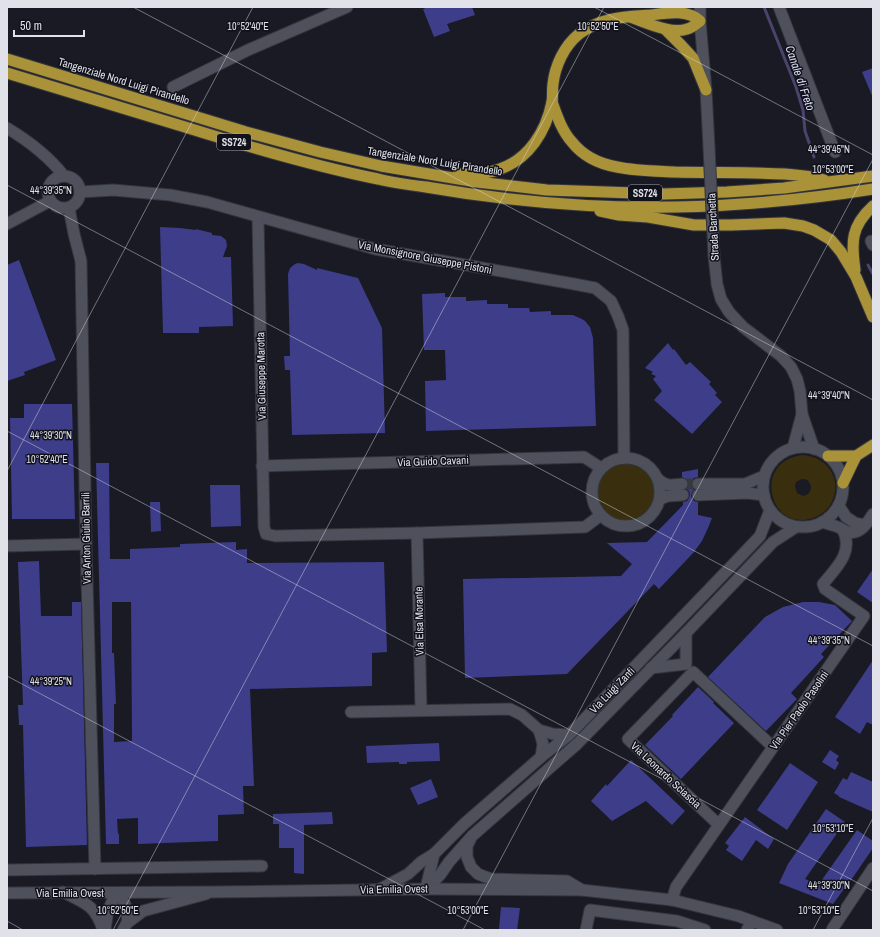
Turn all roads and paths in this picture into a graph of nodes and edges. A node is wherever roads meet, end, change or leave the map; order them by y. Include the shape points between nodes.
1 (347, 7) edge
2 (676, 7) edge
3 (700, 7) edge
4 (779, 7) edge
5 (666, 13) junction
6 (630, 17) junction
7 (700, 21) junction
8 (664, 28) junction
9 (7, 59) edge
10 (7, 73) edge
11 (173, 87) dead end
12 (706, 90) junction
13 (552, 102) junction
14 (7, 128) edge
15 (835, 152) dead end
16 (416, 173) junction
17 (64, 176) junction
18 (873, 176) edge
19 (830, 182) junction
20 (873, 189) edge
21 (80, 192) junction
22 (50, 202) junction
23 (566, 204) junction
24 (873, 206) edge
25 (69, 208) junction
26 (258, 217) junction
27 (7, 224) edge
28 (856, 277) junction
29 (873, 317) edge
30 (802, 414) junction
31 (873, 444) edge
32 (793, 448) junction
33 (814, 449) junction
34 (828, 456) junction
35 (856, 456) junction
36 (624, 458) junction
37 (262, 466) junction
38 (600, 468) junction
39 (764, 476) junction
40 (658, 479) junction
41 (843, 483) junction
42 (764, 495) junction
43 (660, 499) junction
44 (839, 506) junction
45 (770, 510) junction
46 (873, 514) edge
47 (601, 515) junction
48 (822, 522) junction
49 (865, 525) junction
50 (796, 527) junction
51 (843, 530) junction
52 (417, 532) junction
53 (86, 544) junction
54 (7, 546) edge
55 (686, 633) junction
56 (651, 668) junction
57 (690, 668) junction
58 (421, 710) junction
59 (351, 712) dead end
60 (539, 730) junction
61 (569, 735) junction
62 (773, 747) junction
63 (542, 757) junction
64 (719, 825) junction
65 (472, 836) junction
66 (434, 854) junction
67 (262, 866) dead end
68 (95, 868) junction
69 (873, 868) edge
70 (7, 870) edge
71 (380, 889) junction
72 (426, 889) junction
73 (582, 890) junction
74 (62, 892) junction
75 (213, 892) junction
76 (7, 893) edge
77 (117, 893) junction
78 (672, 900) junction
79 (750, 925) edge
80 (675, 926) edge
81 (125, 927) edge
82 (104, 930) edge
83 (586, 930) edge
84 (705, 930) edge
85 (777, 930) edge
86 (832, 930) edge

1 - 11 street via 248,50
2 - 5 highway
3 - 7 street, Strada Barchetta
4 - 15 street
5 - 6 highway
5 - 7 highway via 685,13
6 - 8 highway
6 - 13 highway via 605,20 573,40 557,66
7 - 8 highway via 686,30
7 - 12 street, Strada Barchetta
8 - 12 highway via 693,58
9 - 16 highway, Tangenziale Nord Luigi Pirandello / SS724 via 246,132 350,160
10 - 23 highway, SS724 via 242,144 379,180 465,194
12 - 30 street, Strada Barchetta, bridge via 714,256 721,299 743,327 781,356 791,367 800,391
13 - 16 highway via 539,138 509,165 480,173
13 - 19 highway via 558,120 572,143 590,158 616,167 651,171 776,174 819,178
14 - 17 street via 44,156
16 - 19 highway, Tangenziale Nord Luigi Pirandello / SS724 via 547,190 664,194 784,188
17 - 21 street via 77,182
17 - 22 street via 54,179 48,187
18 - 19 highway, Tangenziale Nord Luigi Pirandello / SS724
20 - 23 highway, SS724 via 738,204 652,207
21 - 25 street via 77,202
21 - 26 street, Via Monsignore Giuseppe Pistoni via 114,190 170,195 207,202
22 - 25 street via 58,208
22 - 27 street
23 - 28 highway via 618,215 694,224 771,223 803,226 831,240
24 - 28 highway via 862,216 854,236
25 - 53 street, Via Anton Giulio Barrili via 81,261
26 - 36 street, Via Monsignore Giuseppe Pistoni via 376,249 595,288 611,301 623,330
26 - 37 street, Via Giuseppe Marotta
28 - 29 highway
30 - 32 street, Strada Barchetta
30 - 33 street, Strada Barchetta
31 - 35 highway
32 - 33 street
32 - 39 street via 775,458
33 - 34 street
34 - 35 highway
34 - 41 street via 838,468
35 - 41 highway
36 - 38 street via 612,460
36 - 40 street via 644,463
37 - 38 street, Via Guido Cavani via 584,457
37 - 52 street, Via Giuseppe Marotta via 266,534 275,536
38 - 47 street via 594,478 592,495 594,505
39 - 42 street
39 - 42 street via 745,484 698,490
40 - 43 street
40 - 43 street via 664,484 683,490
41 - 44 street
42 - 45 street
43 - 47 street via 652,515 642,523 631,526 615,524
44 - 48 street
44 - 49 street via 846,517 855,524
45 - 50 street via 783,522
45 - 61 street, Via Luigi Zanfi via 760,536
46 - 49 street
47 - 52 street via 585,527
48 - 50 street via 812,526
48 - 51 street
49 - 51 street via 851,533
50 - 55 street, Via Luigi Zanfi via 772,542
51 - 62 street, Via Pier Paolo Pasolini via 846,551 823,584 825,589 864,616
52 - 58 street, Via Elsa Morante
53 - 54 street
53 - 68 street, Via Anton Giulio Barrili
55 - 56 street, Via Luigi Zanfi
55 - 57 street
56 - 57 street
56 - 65 street, Via Luigi Zanfi via 577,744
57 - 62 street
57 - 64 street, Via Leonardo Sciascia via 628,739
58 - 59 street
58 - 60 street via 510,708
60 - 61 street
60 - 63 street via 543,744
61 - 63 street, Via Luigi Zanfi
62 - 64 street, Via Pier Paolo Pasolini
63 - 66 street, Via Luigi Zanfi via 464,824
64 - 78 street, Via Pier Paolo Pasolini via 676,887
65 - 72 street, Via Luigi Zanfi
65 - 73 street via 467,846 466,857 478,874 491,878 567,881
66 - 71 street, Via Luigi Zanfi via 408,874
66 - 72 street
67 - 68 street
68 - 70 street
69 - 86 street
71 - 72 street, Via Emilia Ovest
71 - 75 street, Via Emilia Ovest
72 - 73 street, Via Emilia Ovest
73 - 78 street, Via Emilia Ovest
74 - 76 street, Via Emilia Ovest
74 - 77 street, Via Emilia Ovest
74 - 82 street via 92,908
75 - 77 street, Via Emilia Ovest
75 - 81 street via 144,911
77 - 81 street via 126,903 129,914
77 - 82 street via 111,901
78 - 79 street, Via Emilia Ovest via 738,916
79 - 85 street, Via Emilia Ovest
80 - 83 street via 590,910
80 - 84 street

